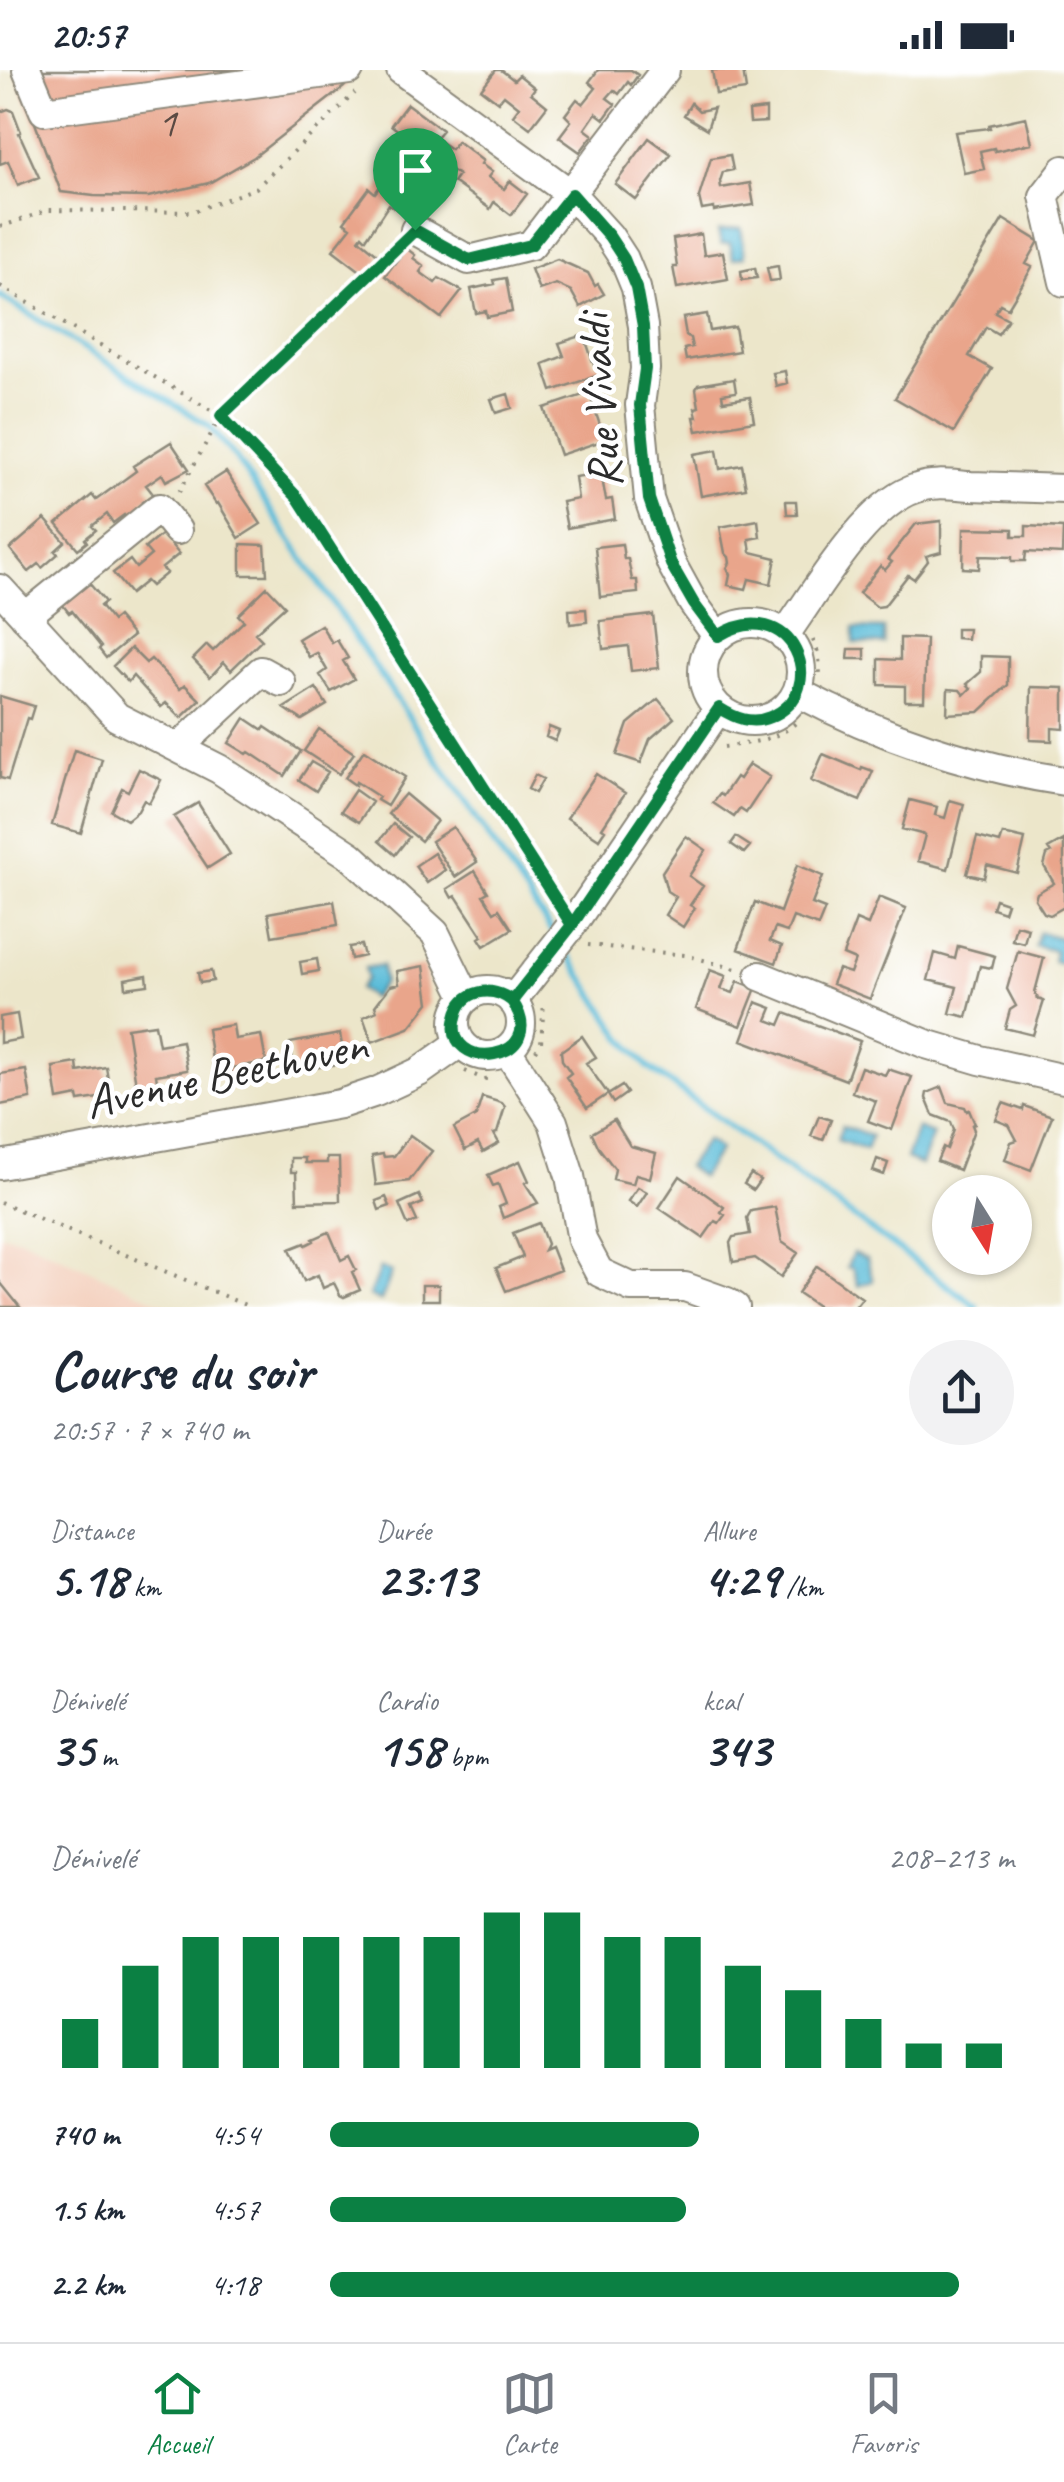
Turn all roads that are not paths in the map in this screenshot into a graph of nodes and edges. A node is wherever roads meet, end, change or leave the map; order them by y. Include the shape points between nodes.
1 (27, 70) edge
2 (401, 70) edge
3 (665, 70) edge
4 (358, 76) edge
5 (1064, 170) edge
6 (572, 194) junction
7 (415, 230) road end
8 (1064, 282) edge
9 (1064, 489) edge
10 (177, 530) dead end
11 (0, 589) edge
12 (25, 616) junction
13 (718, 636) junction
14 (784, 636) junction
15 (281, 682) dead end
16 (797, 692) junction
17 (719, 708) junction
18 (178, 748) junction
19 (1064, 781) edge
20 (760, 976) road end
21 (467, 998) junction
22 (512, 1001) junction
23 (460, 1043) junction
24 (507, 1050) junction
25 (1064, 1079) edge
26 (0, 1165) edge
27 (735, 1307) edge

1 - 4 street via 44,112
2 - 6 street, Rue Vivaldi
3 - 6 street
5 - 8 street via 1044,196
6 - 7 street via 531,245 469,260
6 - 13 street, Rue Vivaldi via 609,236 636,288 649,499 671,564
9 - 14 street via 941,485 899,495 854,538
10 - 12 street via 159,508
11 - 12 street
12 - 18 street via 117,718
13 - 14 street via 760,624
13 - 17 street via 704,680
14 - 16 street via 800,660
15 - 18 street via 261,670
16 - 17 street via 765,719 749,721
16 - 19 street via 910,742
17 - 22 street via 570,940
18 - 21 street via 351,856 435,933
20 - 25 street via 926,1044
21 - 22 street via 485,990
21 - 23 street via 454,1024
22 - 24 street via 520,1032
23 - 24 street via 488,1057
23 - 26 street, Avenue Beethoven via 419,1072 340,1104
24 - 27 street via 553,1122 582,1240 600,1272 631,1286 685,1287

